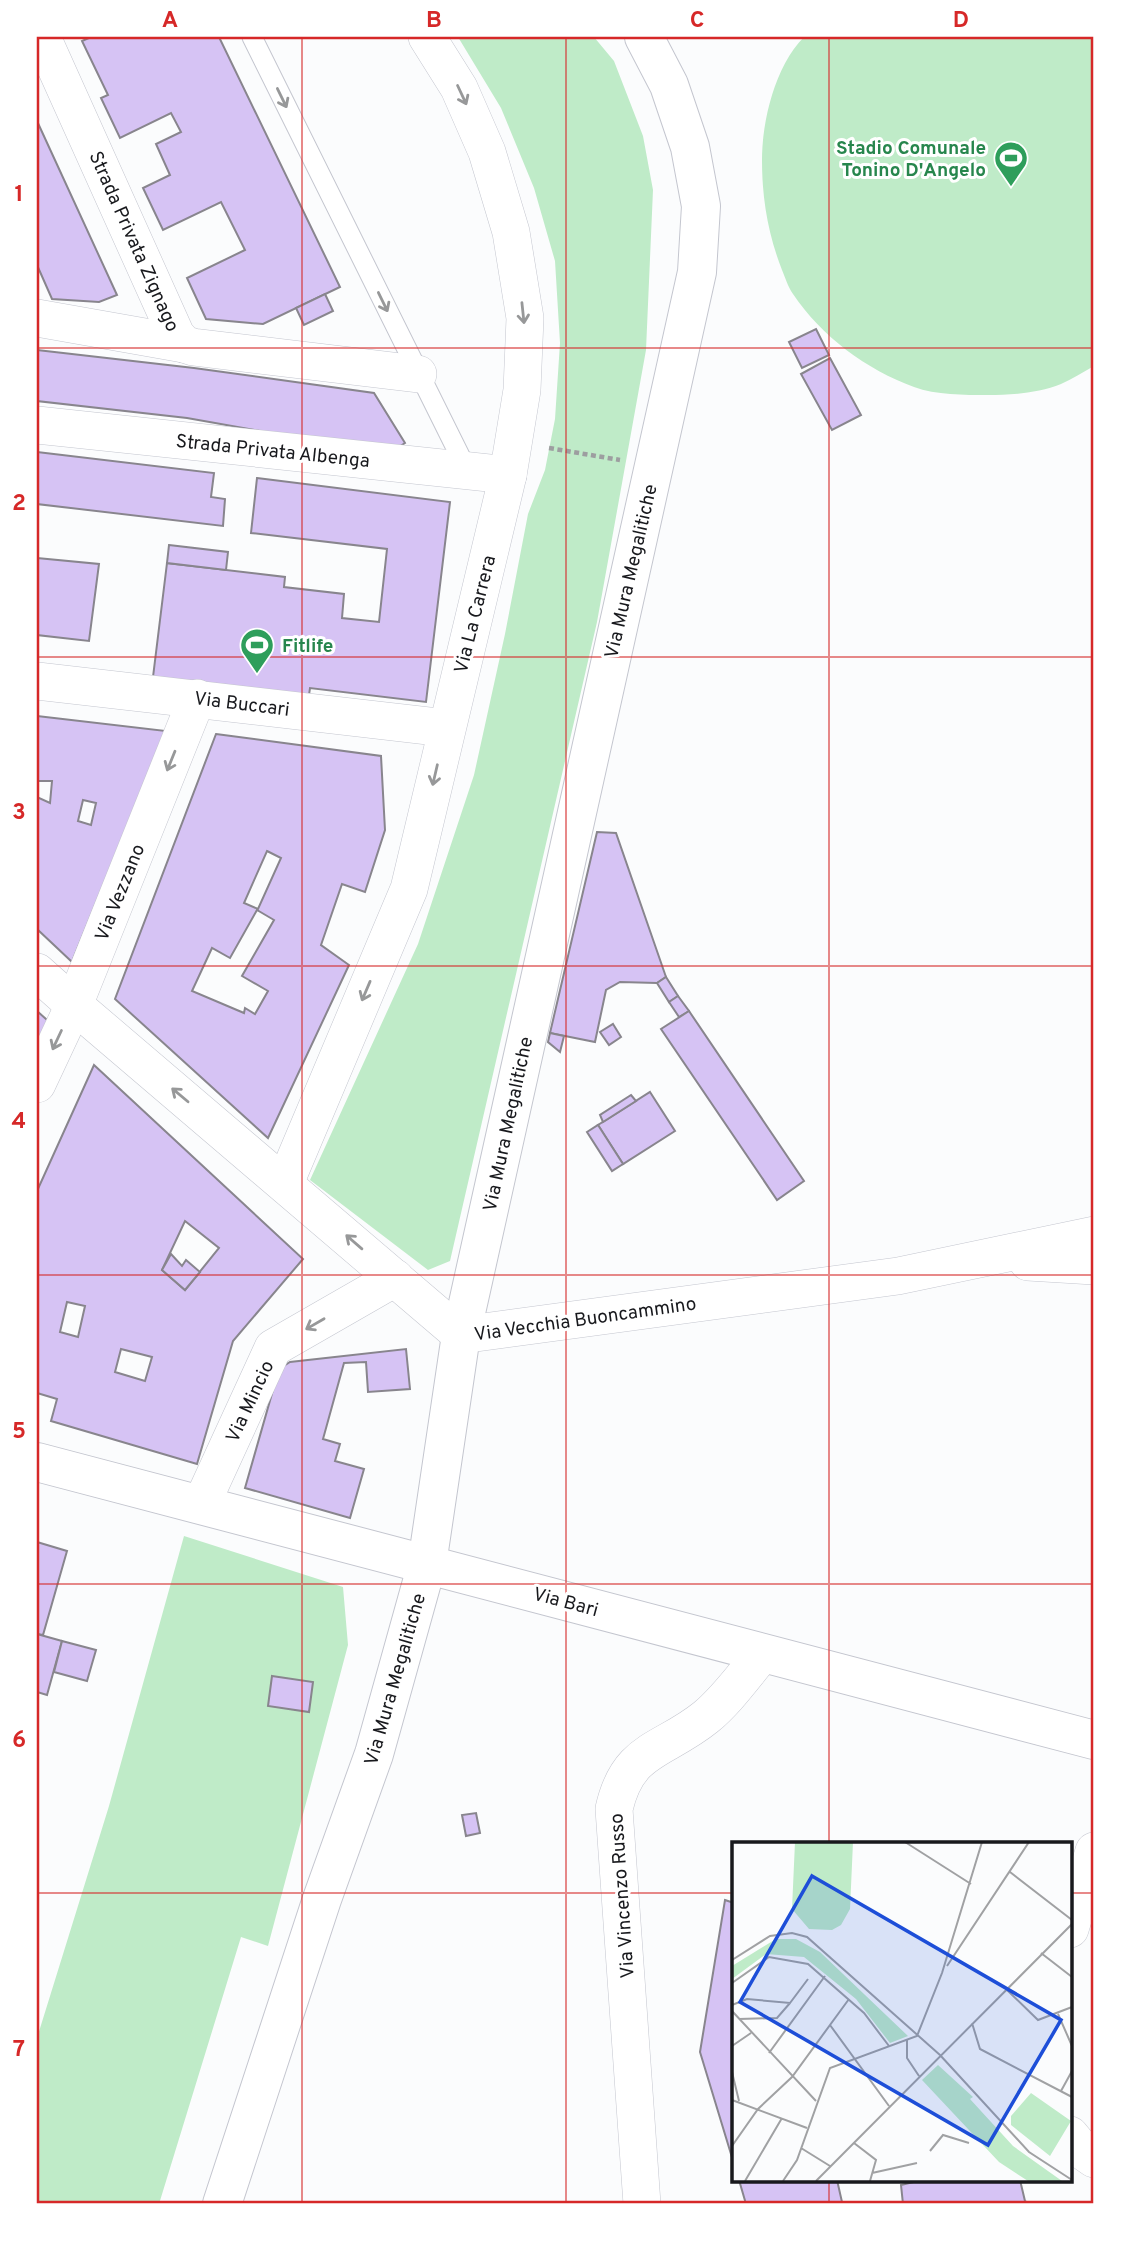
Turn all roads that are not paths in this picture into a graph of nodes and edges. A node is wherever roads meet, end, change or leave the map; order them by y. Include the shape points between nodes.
1 (43, 37) edge
2 (252, 37) edge
3 (427, 37) edge
4 (643, 37) edge
5 (37, 318) edge
6 (184, 345) junction
7 (418, 374) junction
8 (37, 425) edge
9 (511, 458) junction
10 (467, 470) junction
11 (37, 681) edge
12 (197, 698) junction
13 (446, 728) junction
14 (37, 971) edge
15 (74, 1005) junction
16 (37, 1084) edge
17 (285, 1183) junction
18 (1094, 1235) edge
19 (985, 1259) junction
20 (1094, 1266) edge
21 (395, 1278) junction
22 (461, 1335) junction
23 (37, 1462) edge
24 (201, 1505) junction
25 (426, 1564) junction
26 (763, 1653) junction
27 (1094, 1740) edge
28 (1094, 1851) edge
29 (1072, 1922) edge
30 (1072, 2137) edge
31 (1094, 2159) edge
32 (222, 2204) edge
33 (642, 2204) edge

1 - 6 street, Strada Privata Zignago
2 -> 7 lane
3 -> 9 street, Via La Carrera via 458,88 487,152 511,232 525,318 523,390
4 - 22 main road, Via Mura Megalitiche via 669,85 690,147 701,206 697,272
5 - 6 street
6 - 7 street, Strada Privata Zignago
7 - 10 lane
8 - 10 street, Strada Privata Albenga
9 - 10 street, Strada Privata Albenga
9 - 13 street, Via La Carrera
11 - 12 street, Via Buccari
12 - 13 street, Via Buccari
12 -> 15 street, Via Vezzano
13 -> 17 street, Via La Carrera via 409,889
14 - 15 street, Via Vecchia Buoncammino
15 -> 16 street, Via Vezzano
17 -> 15 street, Via Vecchia Buoncammino
21 -> 17 street, Via Vecchia Buoncammino
18 - 19 street, Via Vecchia Buoncammino
19 - 20 street
19 - 22 street, Via Vecchia Buoncammino via 898,1276
21 - 22 street, Via Vecchia Buoncammino
21 -> 24 street, Via Mincio via 273,1348
22 - 25 main road, Via Mura Megalitiche
23 - 24 main road, Via Bari
24 - 25 main road, Via Bari
25 - 26 main road, Via Bari
25 - 32 main road, Via Mura Megalitiche via 374,1754
26 - 27 main road, Via Bari
26 - 33 street, Via Vincenzo Russo via 705,1718 628,1770 614,1809
28 - 29 street
30 - 31 street

